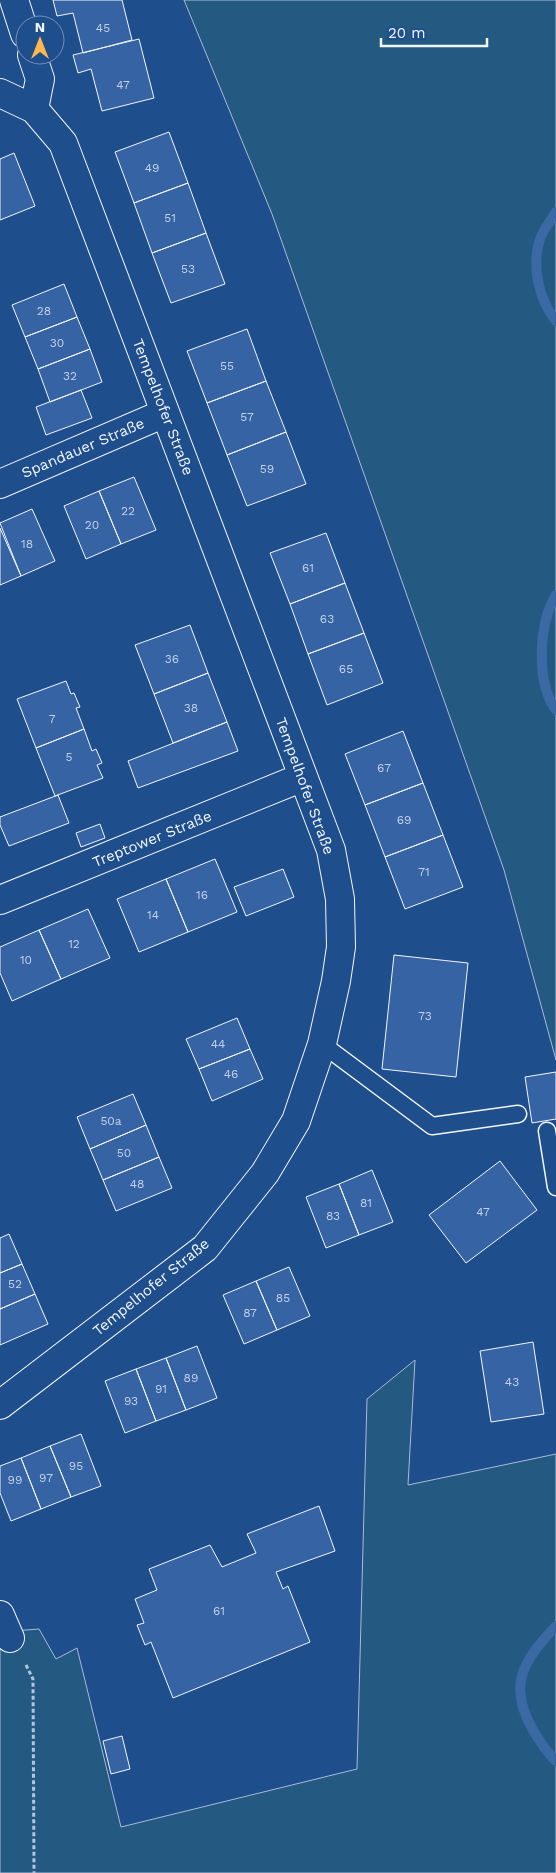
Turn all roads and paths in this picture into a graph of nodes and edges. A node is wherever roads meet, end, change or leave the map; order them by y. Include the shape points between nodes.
1 (14, 0) edge
2 (19, 15) edge
3 (35, 65) edge
4 (0, 93) edge
5 (34, 109) junction
6 (165, 413) junction
7 (0, 484) edge
8 (304, 777) junction
9 (0, 900) edge
10 (322, 1044) junction
11 (518, 1114) dead end
12 (547, 1131) dead end
13 (556, 1187) edge
14 (0, 1405) edge
15 (5, 1627) edge
16 (34, 1873) edge

1 - 2 street
3 - 5 street via 40,80
4 - 5 street, Tempelhofer Straße
5 - 6 street, Tempelhofer Straße via 63,142
6 - 7 street, Spandauer Straße
6 - 8 street, Tempelhofer Straße
8 - 9 street, Treptower Straße
8 - 10 street, Tempelhofer Straße via 331,850 340,899 341,947
10 - 11 lane via 432,1126
10 - 14 street, Tempelhofer Straße via 296,1121 265,1173 205,1248
12 - 13 lane
15 - 16 path via 33,1679

